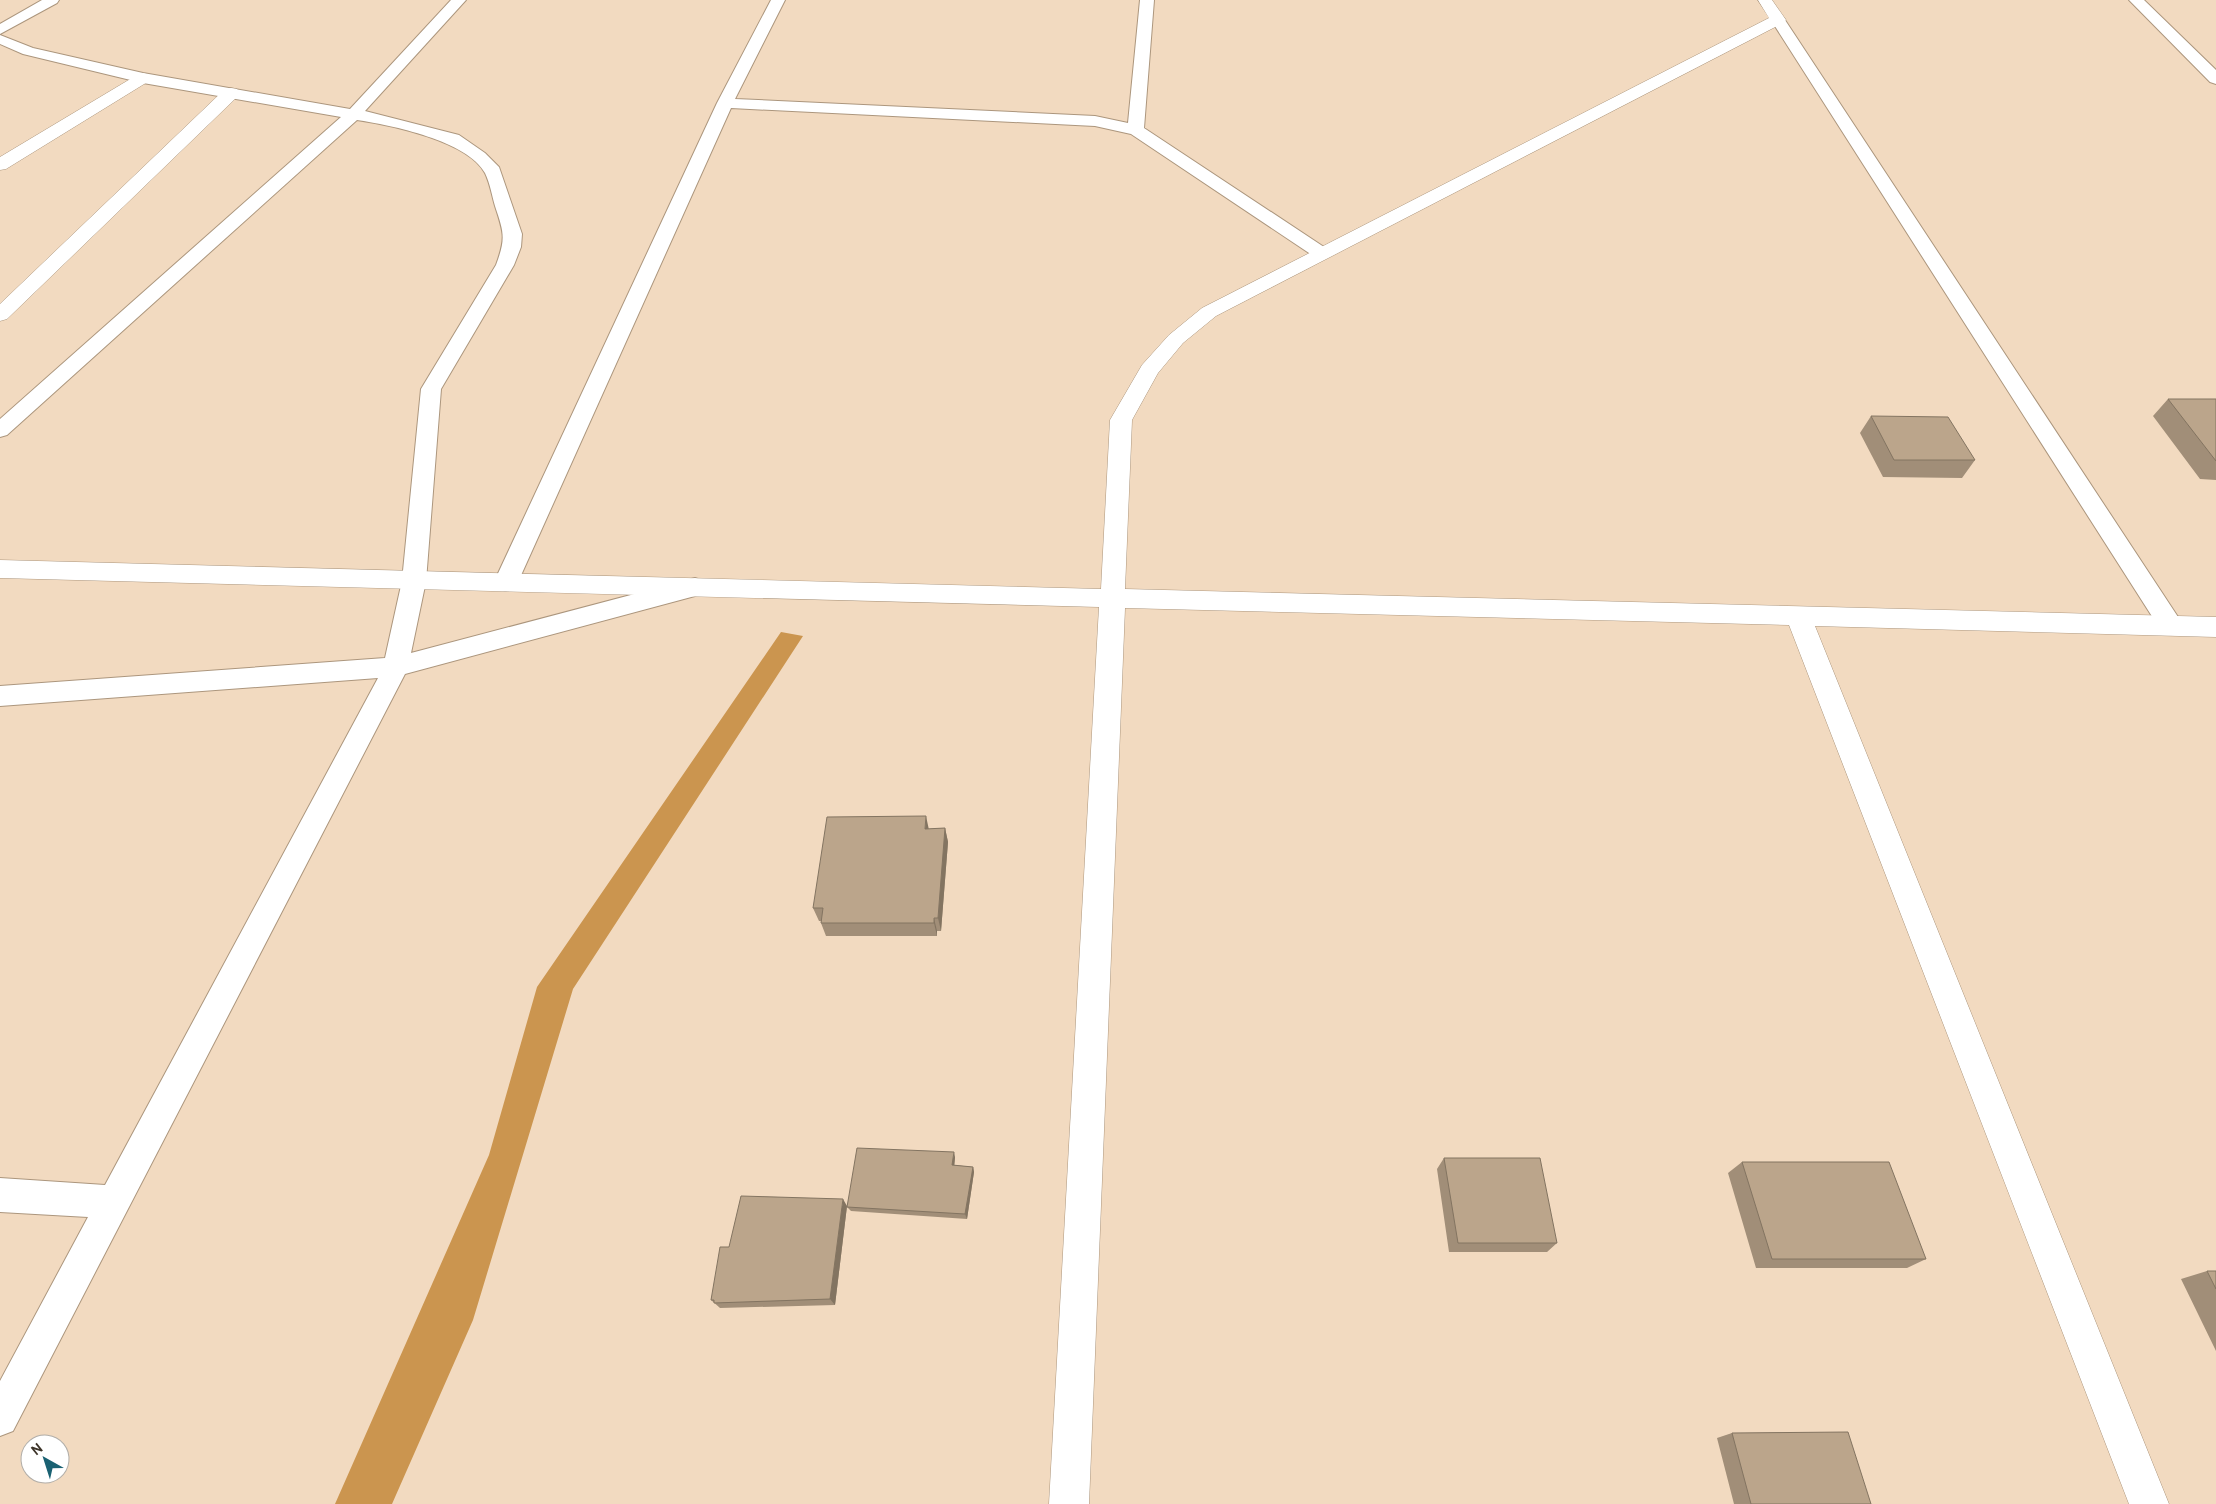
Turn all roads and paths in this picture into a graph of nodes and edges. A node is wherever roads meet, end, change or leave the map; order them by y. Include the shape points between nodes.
1 (52, 0) edge
2 (459, 0) edge
3 (778, 0) edge
4 (1147, 0) edge
5 (1765, 0) edge
6 (2136, 0) edge
7 (1778, 20) junction
8 (0, 38) edge
9 (2194, 58) junction
10 (2216, 59) edge
11 (143, 78) junction
12 (2216, 79) edge
13 (231, 93) junction
14 (725, 103) junction
15 (354, 114) junction
16 (1136, 130) junction
17 (0, 165) edge
18 (1321, 253) junction
19 (0, 315) edge
20 (0, 430) edge
21 (0, 569) edge
22 (414, 581) junction
23 (506, 582) junction
24 (695, 587) junction
25 (1113, 598) junction
26 (1798, 616) junction
27 (2171, 626) junction
28 (2216, 627) edge
29 (396, 667) junction
30 (0, 696) edge
31 (0, 1194) edge
32 (113, 1202) junction
33 (0, 1418) edge
34 (1069, 1504) edge
35 (2149, 1504) edge

1 - 8 lane
2 - 15 lane
3 - 14 lane
4 - 16 lane
5 - 7 street
6 - 9 lane
7 - 18 street
7 - 27 lane
8 - 11 lane via 28,51
9 - 10 lane
9 - 12 lane
11 - 13 lane
11 - 17 street
13 - 15 lane
13 - 19 street
14 - 16 lane via 1095,121
14 - 23 lane
15 - 20 lane
15 - 22 lane via 453,139 479,157 493,171 513,234 505,265 431,389
16 - 18 lane
18 - 25 street via 1209,312 1176,339 1149,370 1121,420
21 - 22 street
22 - 23 street
22 - 29 lane
23 - 24 street
24 - 25 street
24 - 29 lane
25 - 26 street
25 - 34 street
26 - 27 street
26 - 35 street
27 - 28 street
29 - 30 lane
29 - 32 lane
31 - 32 lane
32 - 33 lane

